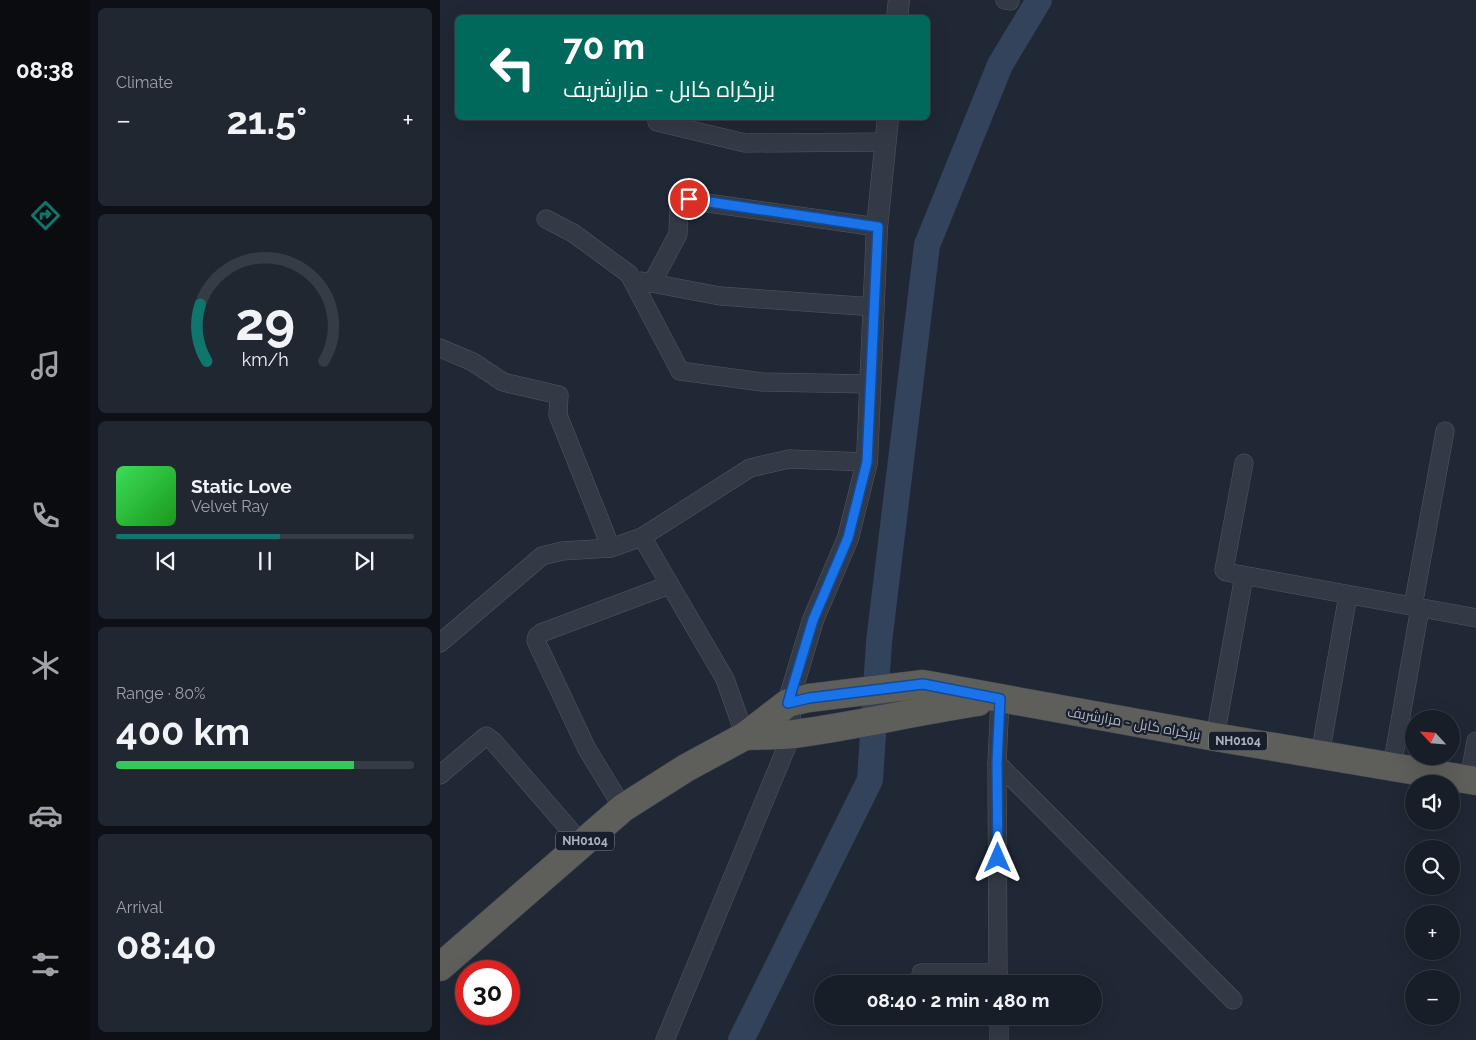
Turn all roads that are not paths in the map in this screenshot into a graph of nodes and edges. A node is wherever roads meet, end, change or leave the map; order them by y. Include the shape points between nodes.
1 (899, 0) edge
2 (897, 15) edge
3 (888, 120) edge
4 (657, 122) dead end
5 (886, 142) junction
6 (546, 219) dead end
7 (878, 227) junction
8 (631, 279) junction
9 (652, 283) junction
10 (874, 307) junction
11 (440, 348) edge
12 (871, 384) junction
13 (1445, 431) dead end
14 (867, 462) junction
15 (1244, 463) dead end
16 (642, 537) junction
17 (611, 548) junction
18 (1244, 576) junction
19 (669, 585) junction
20 (1348, 595) junction
21 (1417, 607) junction
22 (1476, 618) edge
23 (440, 643) edge
24 (924, 697) junction
25 (1000, 699) junction
26 (798, 701) junction
27 (792, 734) junction
28 (745, 736) junction
29 (1215, 738) junction
30 (1476, 741) edge
31 (1320, 755) junction
32 (997, 763) junction
33 (1392, 767) junction
34 (440, 775) edge
35 (1473, 780) edge
36 (623, 808) junction
37 (582, 844) junction
38 (440, 967) edge
39 (921, 974) dead end
40 (940, 975) edge
41 (998, 975) edge
42 (1233, 1000) dead end
43 (998, 1025) edge
44 (665, 1040) edge
45 (999, 1040) edge

1 - 2 street
3 - 5 street
4 - 5 street via 745,143
5 - 7 street
6 - 8 street via 574,233 629,274
7 - 9 street via 679,199 678,234
7 - 10 street
8 - 9 street
8 - 12 street via 680,371 762,382
9 - 10 street via 720,296
10 - 12 street
11 - 17 street via 474,362 503,382 560,395 558,415
12 - 14 street
13 - 21 street
14 - 16 street via 789,460 750,468
14 - 26 street via 848,538 813,620
15 - 18 street via 1224,570
16 - 17 street
16 - 19 street
17 - 23 street via 562,551 542,556
18 - 20 street
18 - 29 street
19 - 28 street via 725,679
19 - 36 street via 537,636 536,641 587,749
20 - 21 street
20 - 31 street
21 - 22 street
21 - 33 street
24 - 25 highway, بزرگراه کابل - مزارشریف / NH0104
24 - 26 highway, بزرگراه کابل - مزارشریف / NH0104
24 - 27 highway, بزرگراه کابل - مزارشریف / NH0104 via 828,729
25 - 29 highway, بزرگراه کابل - مزارشریف / NH0104
25 - 32 street
26 - 27 street
26 - 28 highway, بزرگراه کابل - مزارشریف / NH0104
27 - 28 highway, بزرگراه کابل - مزارشریف / NH0104
27 - 44 street
28 - 36 highway, بزرگراه کابل - مزارشریف / NH0104
29 - 31 highway, بزرگراه کابل - مزارشریف / NH0104
30 - 35 street
31 - 33 highway, بزرگراه کابل - مزارشریف / NH0104
32 - 41 street
32 - 42 street
33 - 35 highway, بزرگراه کابل - مزارشریف / NH0104
34 - 37 street via 486,736 493,740
36 - 37 highway, بزرگراه کابل - مزارشریف / NH0104
37 - 38 highway, بزرگراه کابل - مزارشریف / NH0104
39 - 40 street
43 - 45 street

